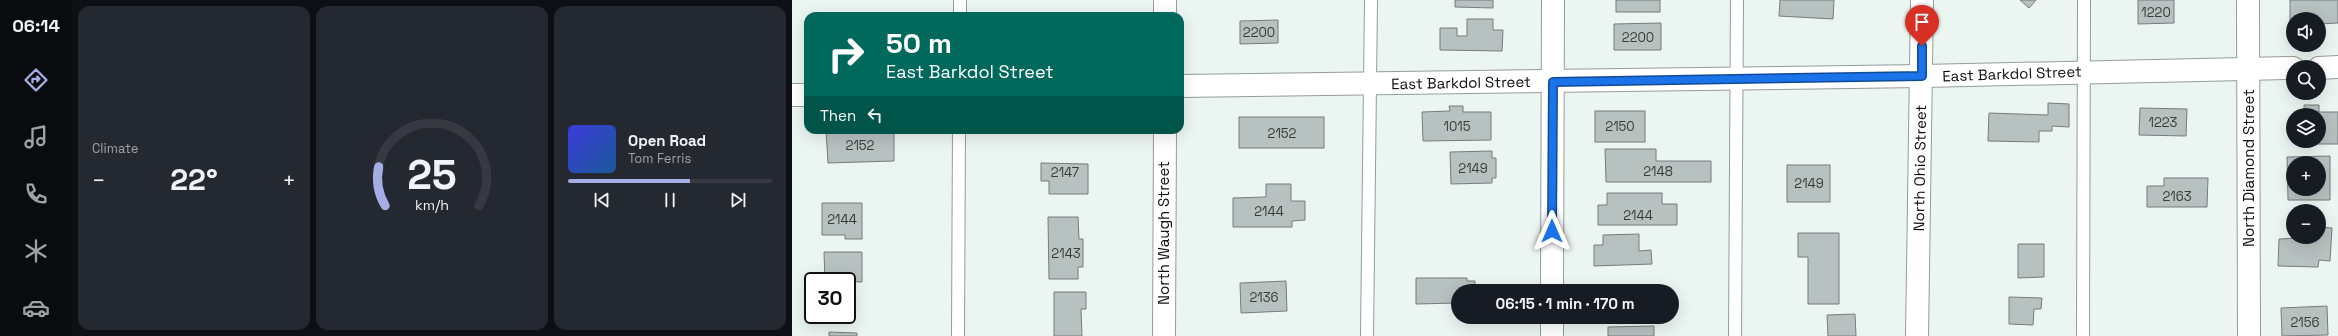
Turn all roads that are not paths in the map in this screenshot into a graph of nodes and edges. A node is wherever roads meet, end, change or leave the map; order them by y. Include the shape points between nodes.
1 (960, 0) edge
2 (1165, 0) edge
3 (1371, 0) edge
4 (1553, 0) edge
5 (1737, 0) edge
6 (1922, 0) edge
7 (2084, 0) edge
8 (2248, 0) edge
9 (960, 12) edge
10 (1165, 12) edge
11 (2249, 68) junction
12 (2286, 68) edge
13 (2326, 68) edge
14 (2338, 68) edge
15 (2084, 72) junction
16 (1922, 76) junction
17 (1737, 79) junction
18 (1553, 82) junction
19 (1370, 84) junction
20 (1184, 86) edge
21 (792, 95) edge
22 (804, 95) edge
23 (959, 134) edge
24 (1165, 134) edge
25 (1552, 284) edge
26 (1552, 324) edge
27 (958, 336) edge
28 (1164, 336) edge
29 (1367, 336) edge
30 (1552, 336) edge
31 (1735, 336) edge
32 (1917, 336) edge
33 (2083, 336) edge
34 (2249, 336) edge

1 - 9 lane
2 - 10 street
3 - 19 lane
4 - 18 street
5 - 17 lane
6 - 16 street, North Ohio Street
7 - 15 lane
8 - 11 street, North Diamond Street
11 - 12 street, East Barkdol Street
11 - 15 street, East Barkdol Street
11 - 34 street, North Diamond Street
13 - 14 street
15 - 16 street, East Barkdol Street
15 - 33 lane
16 - 17 street, East Barkdol Street
16 - 32 street, North Ohio Street
17 - 18 street, East Barkdol Street
17 - 31 lane
18 - 19 street, East Barkdol Street
18 - 25 street
19 - 20 street, East Barkdol Street
19 - 29 lane
21 - 22 street
23 - 27 lane
24 - 28 street, North Waugh Street
26 - 30 street

